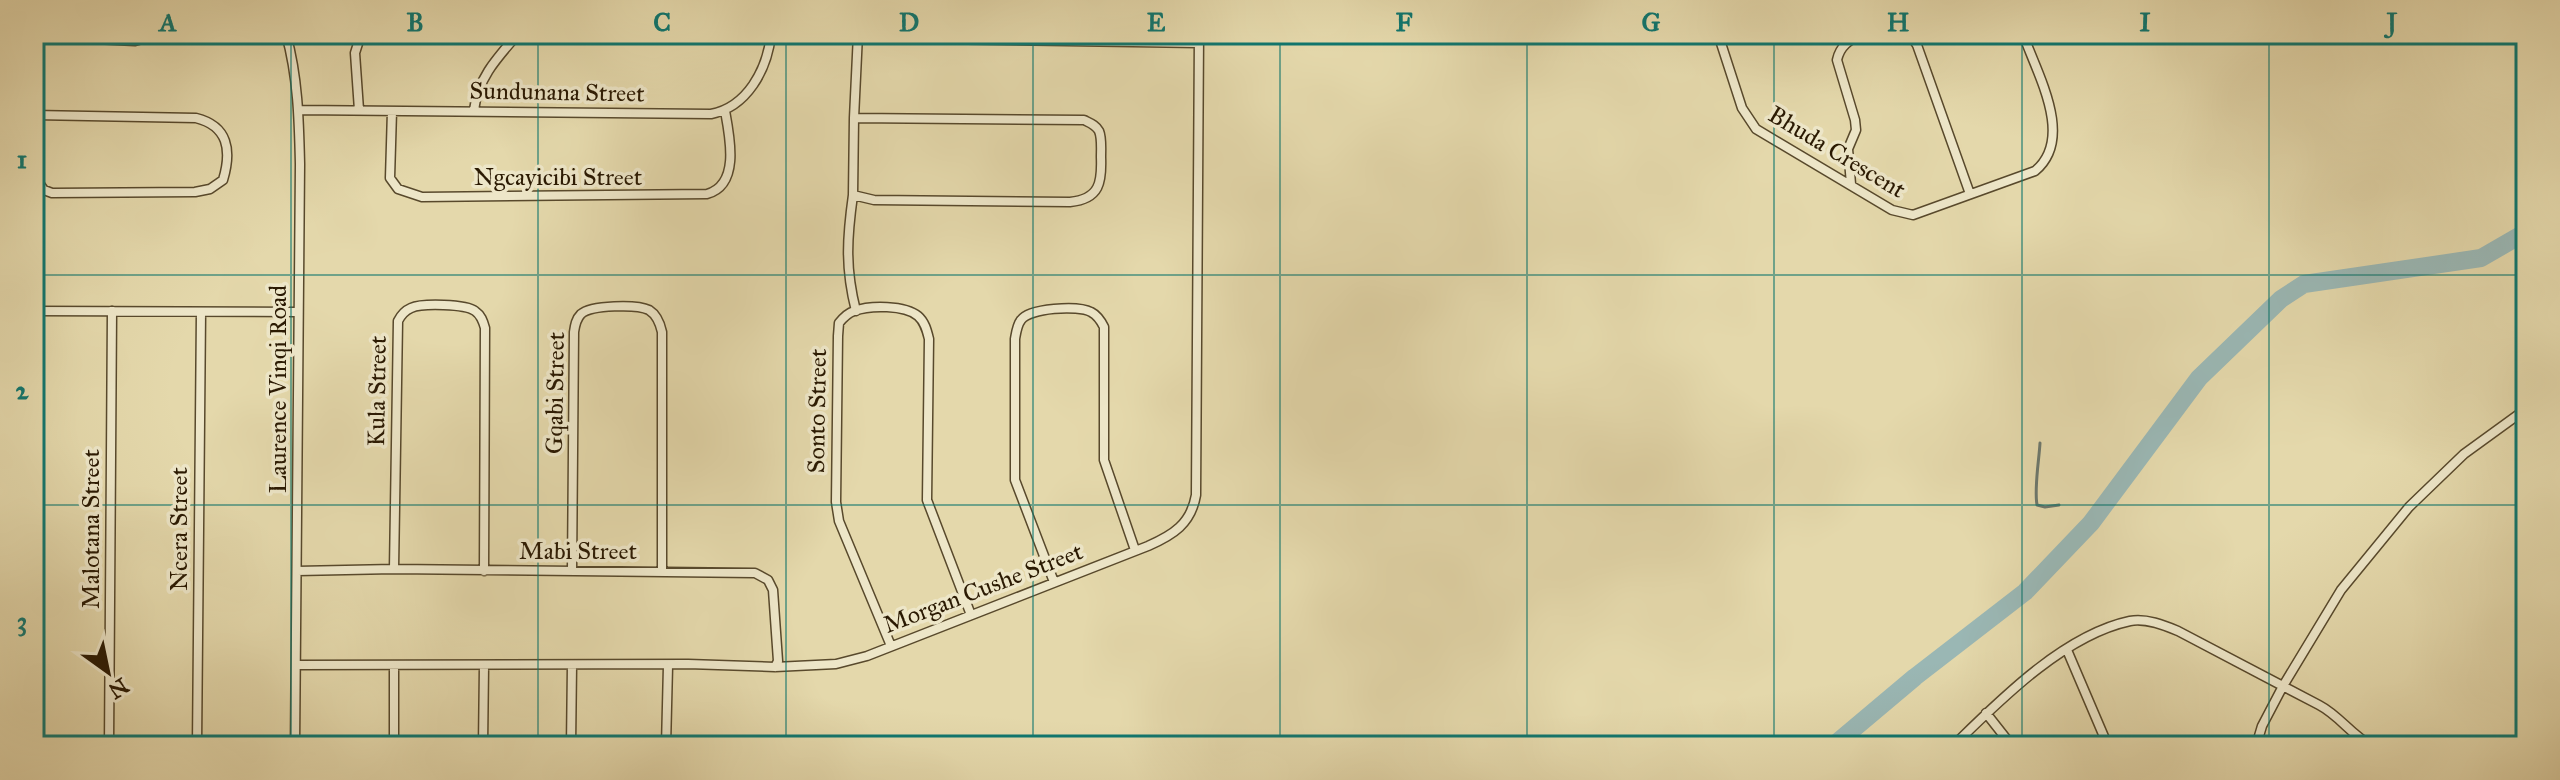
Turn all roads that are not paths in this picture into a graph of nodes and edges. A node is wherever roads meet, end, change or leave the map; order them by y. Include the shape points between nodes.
1 (160, 34) edge
2 (286, 34) edge
3 (361, 34) edge
4 (518, 34) edge
5 (603, 34) edge
6 (1718, 34) edge
7 (1862, 34) edge
8 (1910, 34) edge
9 (2023, 34) edge
10 (34, 36) edge
11 (771, 36) edge
12 (858, 37) edge
13 (1067, 38) edge
14 (1199, 39) edge
15 (299, 110) junction
16 (359, 110) junction
17 (474, 110) junction
18 (392, 111) junction
19 (725, 111) junction
20 (34, 115) edge
21 (854, 118) junction
22 (34, 176) edge
23 (1851, 184) junction
24 (1970, 194) junction
25 (853, 195) junction
26 (34, 311) edge
27 (112, 311) junction
28 (856, 311) junction
29 (201, 312) junction
30 (298, 312) junction
31 (2526, 409) edge
32 (1135, 550) junction
33 (394, 569) junction
34 (297, 571) junction
35 (484, 571) junction
36 (572, 571) junction
37 (662, 571) junction
38 (1054, 582) junction
39 (971, 615) junction
40 (891, 646) junction
41 (2067, 650) junction
42 (297, 665) junction
43 (394, 665) junction
44 (572, 665) junction
45 (484, 666) junction
46 (668, 666) junction
47 (775, 667) junction
48 (2283, 686) junction
49 (1986, 713) junction
50 (109, 746) edge
51 (197, 746) edge
52 (295, 746) edge
53 (394, 746) edge
54 (483, 746) edge
55 (571, 746) edge
56 (666, 746) edge
57 (1953, 746) edge
58 (2012, 746) edge
59 (2108, 746) edge
60 (2256, 746) edge
61 (2372, 746) edge

1 - 10 street via 135,41
2 - 15 street, Laurence Vinqi Road
3 - 16 street via 355,53
4 - 17 street via 488,69
5 - 11 street
6 - 23 street, Bhuda Crescent via 1742,108 1756,129
7 - 23 street via 1845,43 1837,60 1855,120 1848,149
8 - 24 street
9 - 24 street, Bhuda Crescent via 2052,114 2049,155 2035,171
11 - 12 street
11 - 19 street via 755,81
12 - 13 street
12 - 21 street
13 - 14 street
14 - 32 street, Morgan Cushe Street via 1196,495 1176,532
15 - 16 street, Sundunana Street
15 - 30 street, Laurence Vinqi Road
16 - 18 street, Sundunana Street
17 - 18 street, Sundunana Street
17 - 19 street, Sundunana Street
18 - 19 street, Ngcayicibi Street via 390,178 398,189 422,197 716,192 726,181 730,157
20 - 22 street via 196,118 221,131 227,148 223,180 195,192 52,193
21 - 25 street
21 - 25 street via 1084,120 1100,134 1101,181 1086,199 1070,202 886,201
23 - 24 street, Bhuda Crescent via 1904,215
25 - 28 street via 847,259
26 - 27 street
27 - 29 street
27 - 50 street, Malotana Street
28 - 39 street via 915,313 927,330 927,500
28 - 40 street, Sonto Street via 839,323 836,502
29 - 30 street
29 - 51 street, Ncera Street
30 - 34 street, Laurence Vinqi Road
31 - 48 street via 2464,454 2409,507 2341,590
32 - 38 street, Morgan Cushe Street
32 - 38 street via 1104,460 1104,327 1092,312 1080,309 1031,312 1018,323 1015,339 1015,473
33 - 34 street, Mabi Street
33 - 35 street, Mabi Street
33 - 35 street, Kula Street via 398,321 417,306 459,306 474,310 485,328
34 - 42 street, Laurence Vinqi Road
35 - 36 street, Mabi Street
36 - 37 street, Mabi Street
36 - 37 street, Gqabi Street via 574,332 578,317 598,307 644,308 660,324
37 - 47 street, Mabi Street via 765,577 774,596
38 - 39 street, Morgan Cushe Street
39 - 40 street, Morgan Cushe Street
40 - 47 street, Morgan Cushe Street via 836,664
41 - 48 street via 2131,621 2160,623
41 - 49 street
41 - 59 street
42 - 43 street, Morgan Cushe Street
42 - 52 street, Laurence Vinqi Road
43 - 45 street, Morgan Cushe Street
43 - 53 street
44 - 45 street, Morgan Cushe Street
44 - 46 street, Morgan Cushe Street
44 - 55 street
45 - 54 street
46 - 47 street, Morgan Cushe Street
46 - 56 street
48 - 60 street
48 - 61 street via 2330,711
49 - 57 street
49 - 58 street

